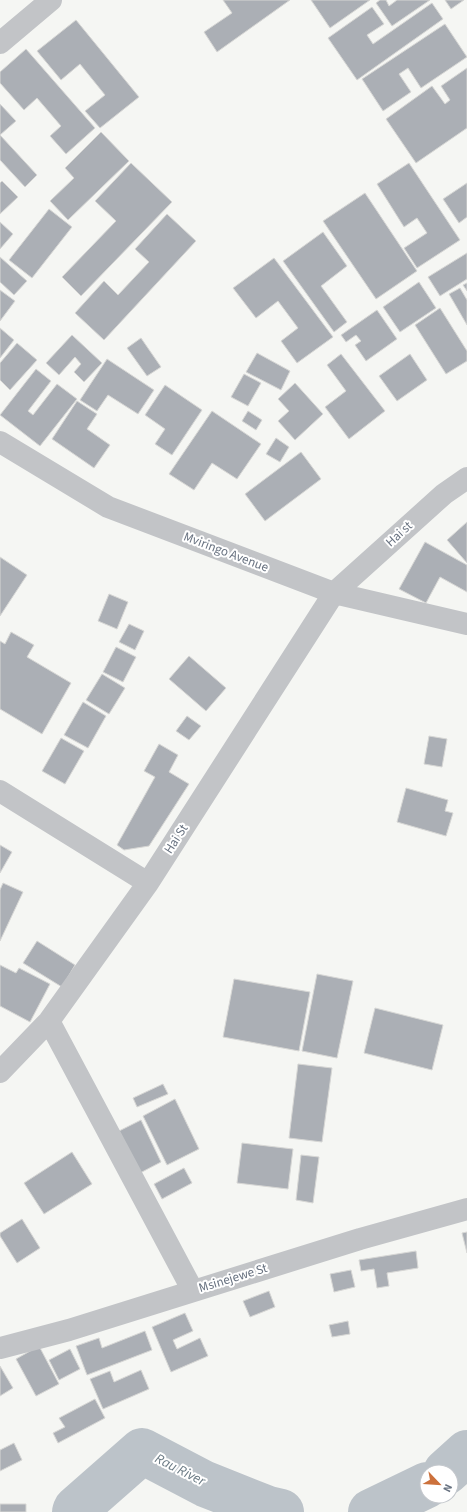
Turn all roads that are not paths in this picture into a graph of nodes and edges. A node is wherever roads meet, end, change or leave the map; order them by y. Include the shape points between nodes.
1 (51, 0) edge
2 (0, 43) edge
3 (0, 442) edge
4 (467, 478) edge
5 (334, 593) junction
6 (467, 624) edge
7 (0, 790) edge
8 (148, 883) junction
9 (49, 1021) junction
10 (0, 1072) edge
11 (467, 1209) edge
12 (193, 1291) junction
13 (0, 1348) edge

1 - 2 street
3 - 5 street, Mviringo Avenue via 108,507
4 - 5 street, Hai st via 444,494
5 - 6 street, Mviringo Avenue
5 - 8 street, Hai St
7 - 8 street
8 - 9 street, Hai St
9 - 10 street, Hai St
9 - 12 street
11 - 12 street, Msinejewe St
12 - 13 street, Msinejewe St via 69,1330

